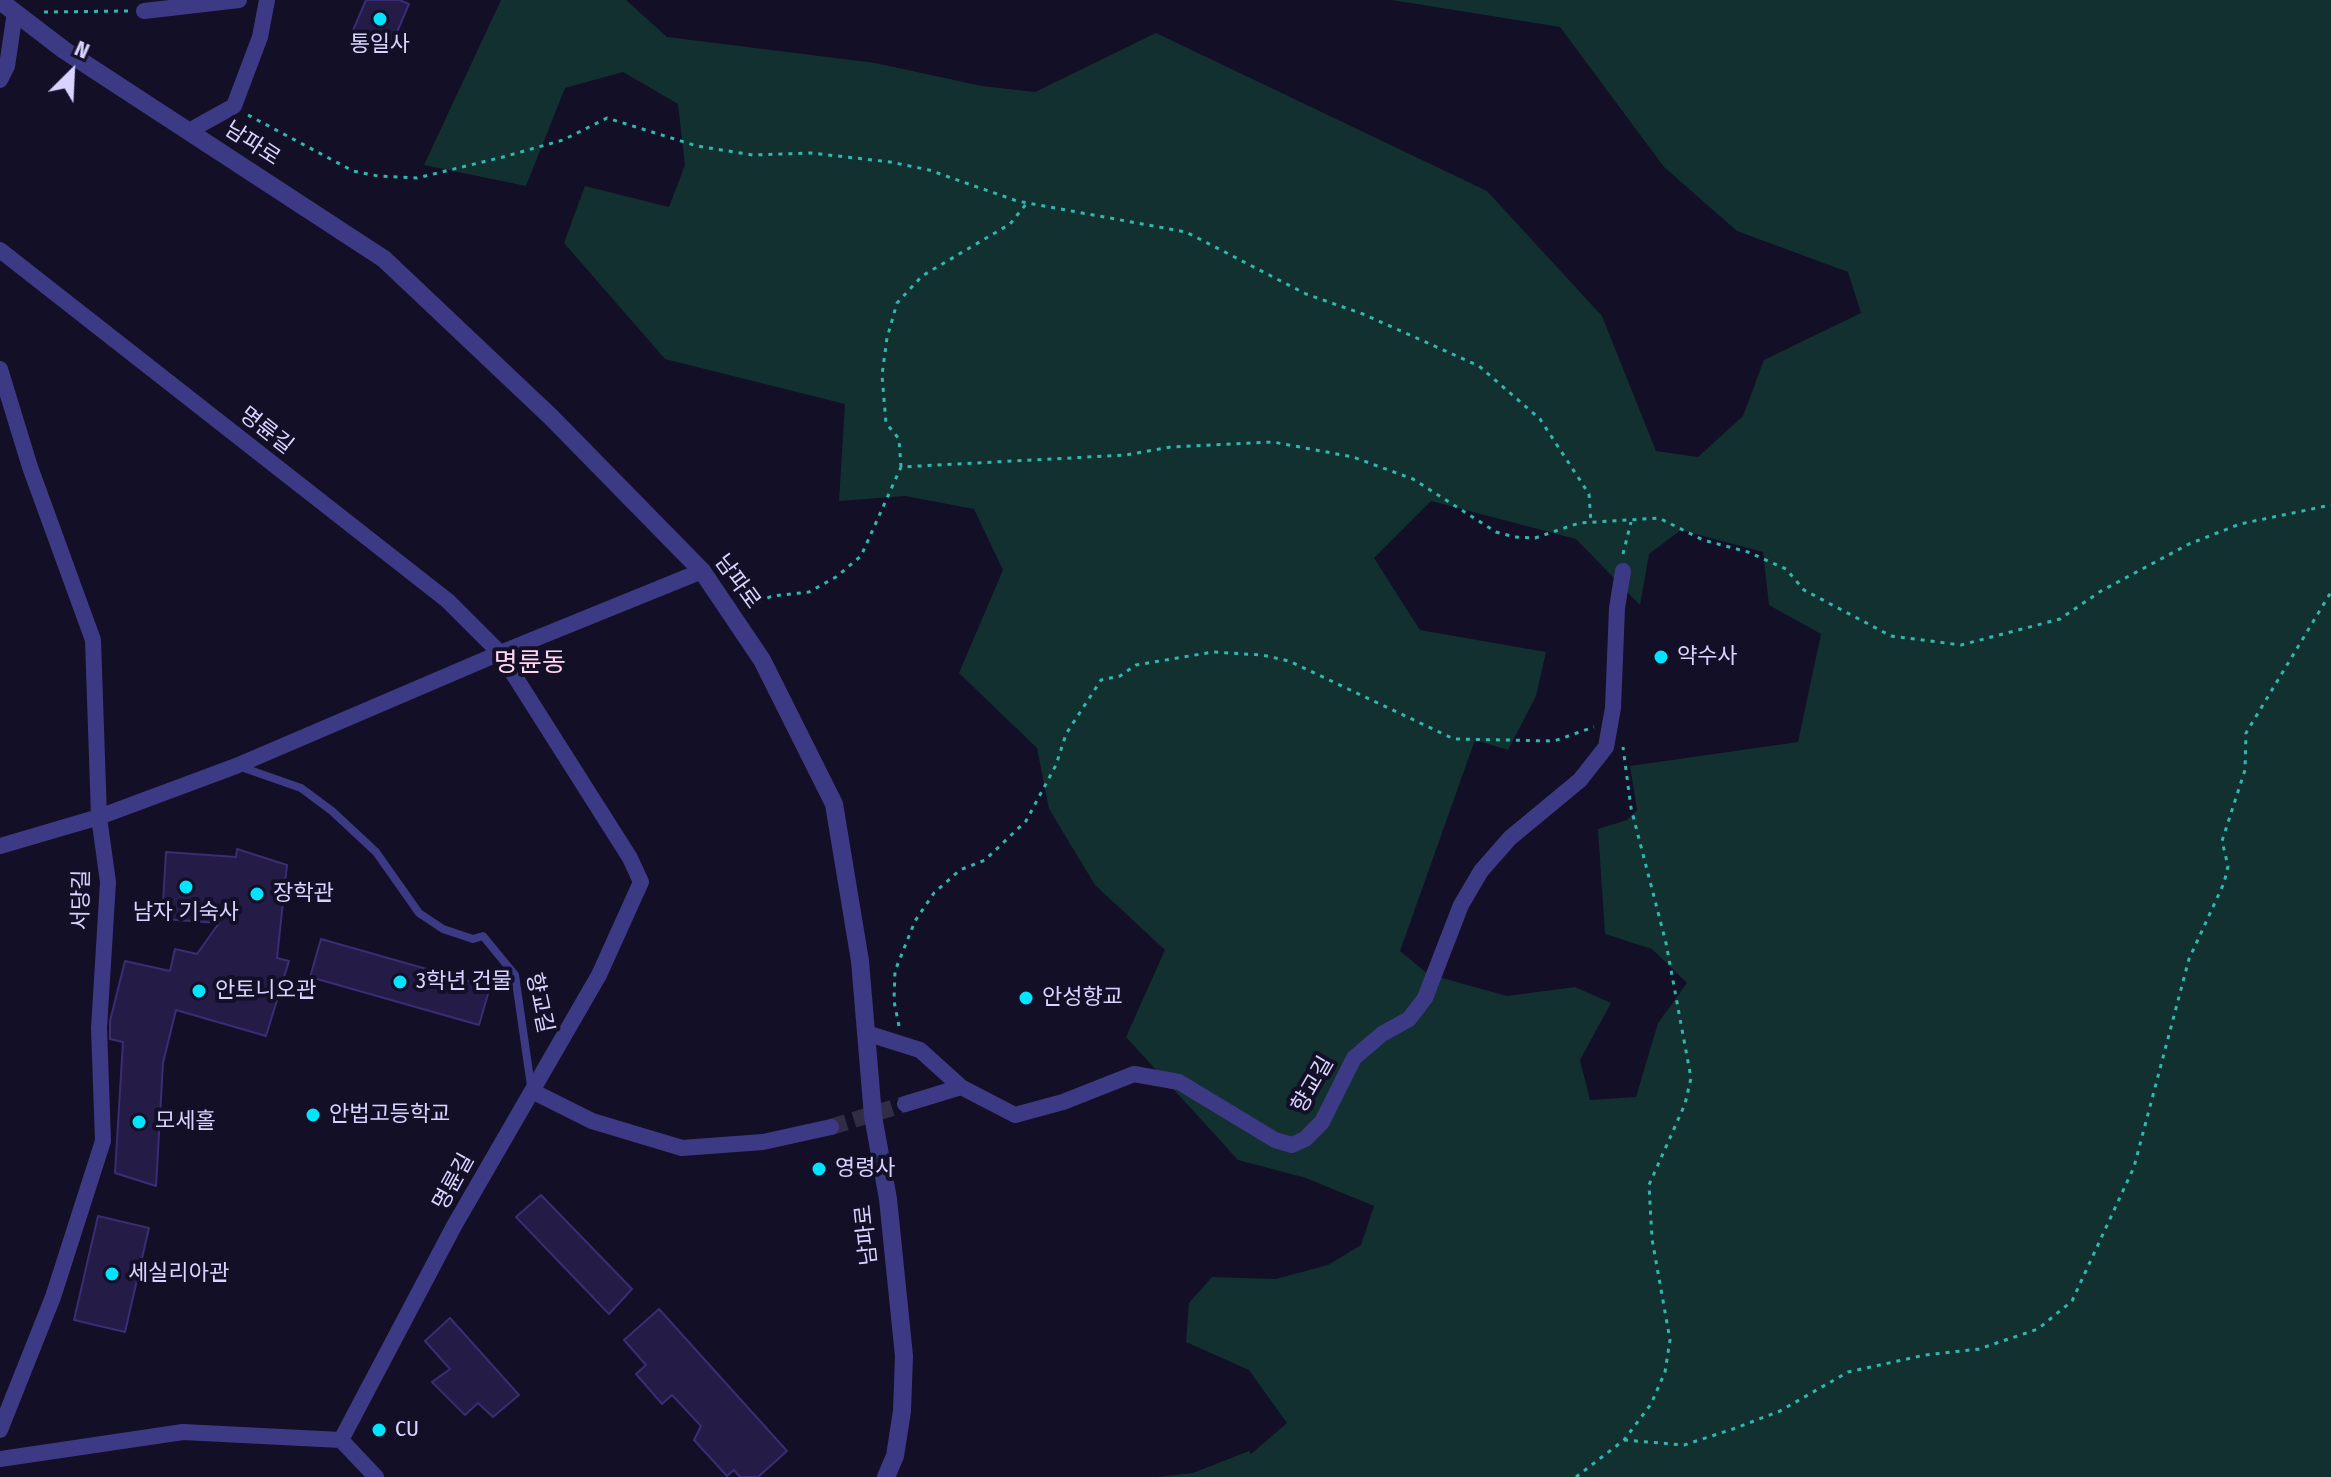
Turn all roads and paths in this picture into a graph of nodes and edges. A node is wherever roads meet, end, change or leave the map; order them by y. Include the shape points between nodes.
1 (239, 0) edge
2 (267, 0) edge
3 (8, 6) edge
4 (144, 11) joint
5 (0, 80) edge
6 (234, 106) junction
7 (189, 131) junction
8 (1027, 203) junction
9 (0, 250) edge
10 (0, 369) edge
11 (901, 467) junction
12 (2331, 505) edge
13 (1631, 522) junction
14 (1591, 523) junction
15 (702, 571) junction
16 (1623, 571) joint
17 (2331, 592) edge
18 (731, 614) junction
19 (500, 653) junction
20 (1613, 708) junction
21 (1609, 726) junction
22 (236, 766) junction
23 (99, 817) junction
24 (0, 846) edge
25 (866, 1033) junction
26 (904, 1045) junction
27 (961, 1087) junction
28 (532, 1091) junction
29 (905, 1104) tunnel mouth
30 (831, 1127) tunnel mouth
31 (0, 1430) edge
32 (341, 1440) junction
33 (1624, 1440) junction
34 (0, 1459) edge
35 (376, 1477) edge
36 (886, 1477) edge
37 (1576, 1477) edge

1 - 4 street
2 - 6 street via 257,49
3 - 4 path
3 - 5 street via 7,66
3 - 7 street, 남파로 via 64,50
6 - 7 street
6 - 8 path via 353,171 378,176 417,178 503,157 563,140 607,118 697,146 753,155 811,153 929,170
7 - 15 street, 남파로 via 384,259 551,417
8 - 11 path via 1010,224 922,276 897,303 882,375 886,423 899,439
8 - 14 path via 1186,232 1306,294 1479,366 1540,419 1589,494
9 - 19 street, 명륜길 via 448,601
10 - 23 street, 서당길 via 93,640
11 - 14 path via 1273,442 1353,457 1413,479 1496,532 1535,538
11 - 18 path via 861,556 809,592 772,596
12 - 13 path via 2240,524 2101,591 2060,619 1961,645 1891,636 1804,590 1786,569 1748,552 1703,540 1659,518
13 - 14 path
13 - 16 path
15 - 18 street, 남파로
15 - 19 street
16 - 20 street, 향교길
17 - 33 path via 2246,733 2245,770 2222,841 2228,866 2224,883 2189,959 2134,1167 2072,1301 2038,1329 1979,1349 1848,1372 1780,1411 1684,1445
18 - 25 street, 남파로 via 762,660 834,804 860,961
19 - 22 street
19 - 28 street, 명륜길 via 641,882 599,975
20 - 21 street, 향교길
20 - 26 path via 1600,725 1554,741 1454,739 1289,661 1262,655 1213,652 1136,665 1101,680 1066,734 1026,821 985,860 960,870 934,893 904,941 894,1001
21 - 27 street, 향교길 via 1606,747 1580,780 1510,838 1481,871 1461,905 1425,998 1409,1019 1354,1058 1322,1122 1305,1139 1292,1145 1275,1140 1179,1082 1134,1074 1015,1115
21 - 33 path via 1625,750 1631,808 1666,943 1691,1078 1685,1104 1654,1169 1648,1204 1670,1352 1651,1404
22 - 23 street
22 - 28 lane, 향교길 via 301,788 376,852 419,913 443,929 473,939 483,936 515,975
23 - 24 street
23 - 31 street, 서당길 via 108,882 99,1028 103,1141 53,1297
25 - 26 street
25 - 36 street, 남파로 via 904,1356 902,1411
26 - 27 street via 920,1050
27 - 29 street
28 - 30 street via 592,1121 682,1148 763,1142
28 - 32 street, 명륜길
32 - 34 street via 183,1432
32 - 35 street
33 - 37 path

